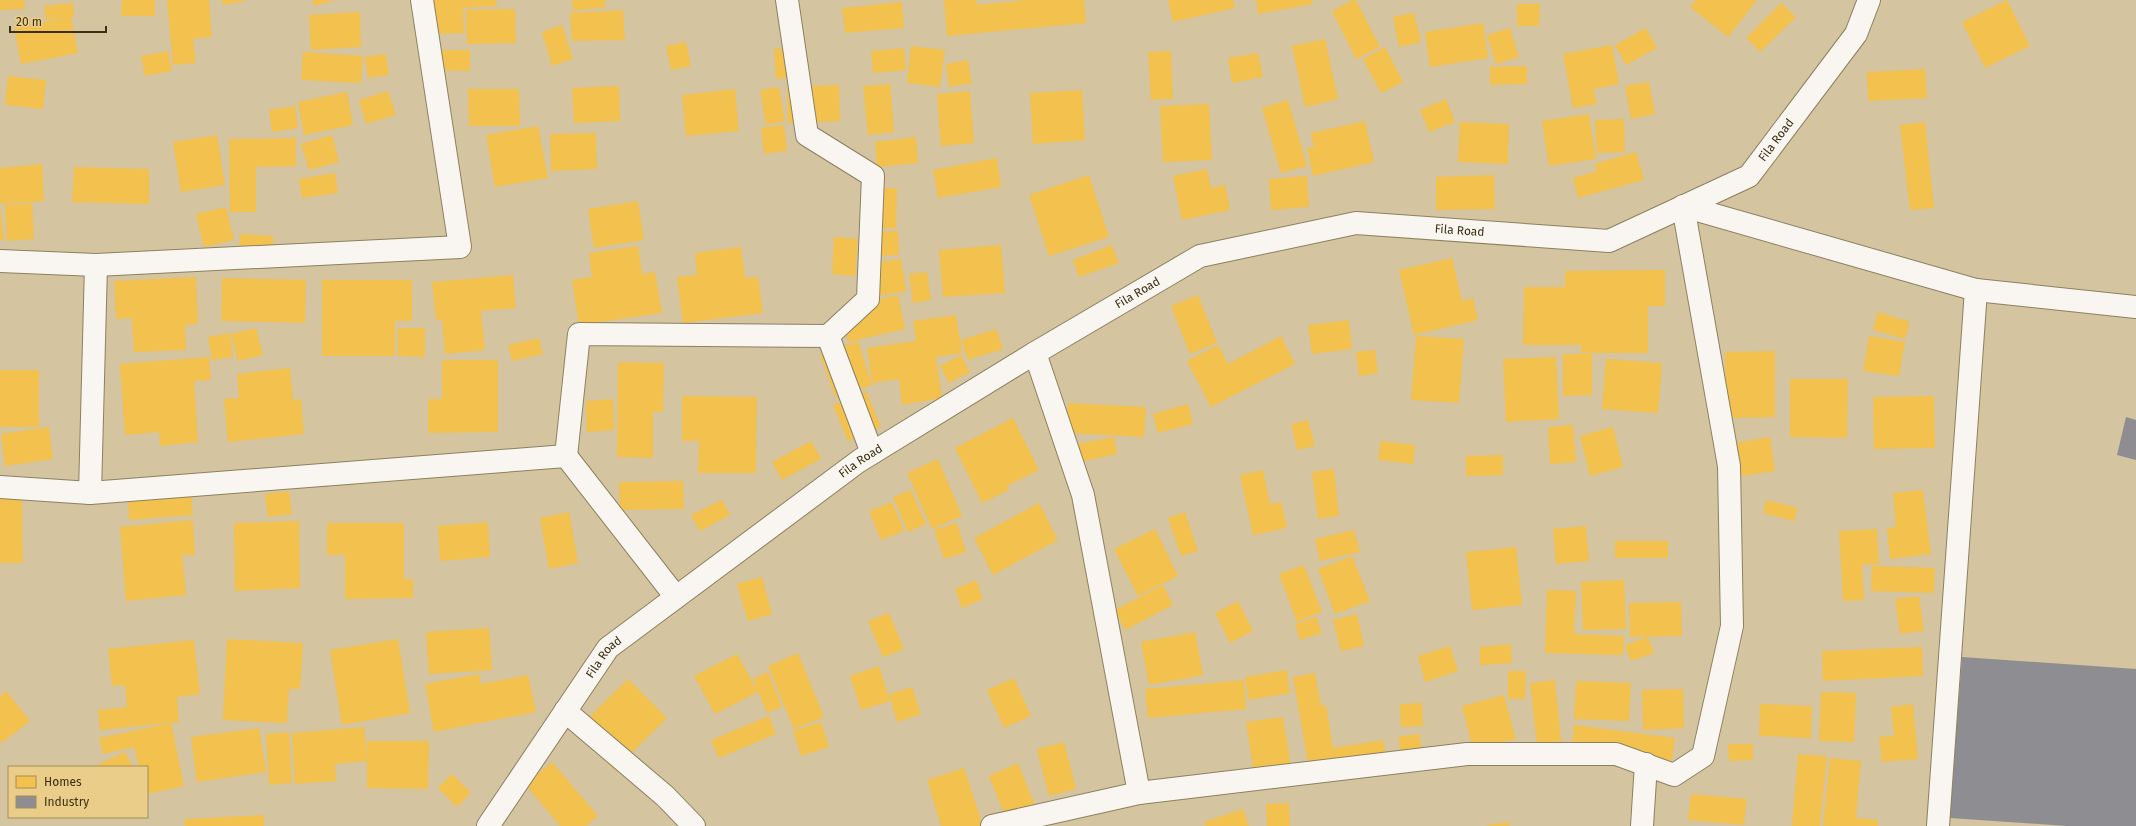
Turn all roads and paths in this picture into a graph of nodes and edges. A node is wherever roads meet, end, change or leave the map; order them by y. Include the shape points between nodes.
1 (422, 0) edge
2 (787, 0) edge
3 (1869, 0) edge
4 (1683, 206) junction
5 (0, 261) edge
6 (96, 265) junction
7 (1976, 290) junction
8 (2136, 307) edge
9 (828, 336) junction
10 (1035, 353) junction
11 (872, 453) junction
12 (566, 456) junction
13 (0, 488) edge
14 (90, 493) junction
15 (676, 597) junction
16 (565, 711) junction
17 (1646, 764) junction
18 (1139, 793) junction
19 (488, 826) edge
20 (694, 826) edge
21 (997, 826) edge
22 (1642, 826) edge
23 (1938, 826) edge

1 - 6 street via 460,247
2 - 9 street via 807,135 873,176 868,299
3 - 4 street, Fila Road via 1856,34 1749,176
4 - 7 street
4 - 10 street, Fila Road via 1609,241 1356,223 1200,256
4 - 17 street via 1729,466 1732,626 1703,756 1674,775
5 - 6 street
6 - 14 street
7 - 8 street
7 - 23 street
9 - 11 street
9 - 12 street via 579,334
10 - 11 street, Fila Road
10 - 18 street via 1083,495
11 - 15 street, Fila Road
12 - 14 street
12 - 15 street
13 - 14 street
15 - 16 street, Fila Road via 608,648
16 - 19 street, Fila Road
16 - 20 street via 666,796
17 - 18 street via 1616,754 1467,754
17 - 22 street
18 - 21 street

